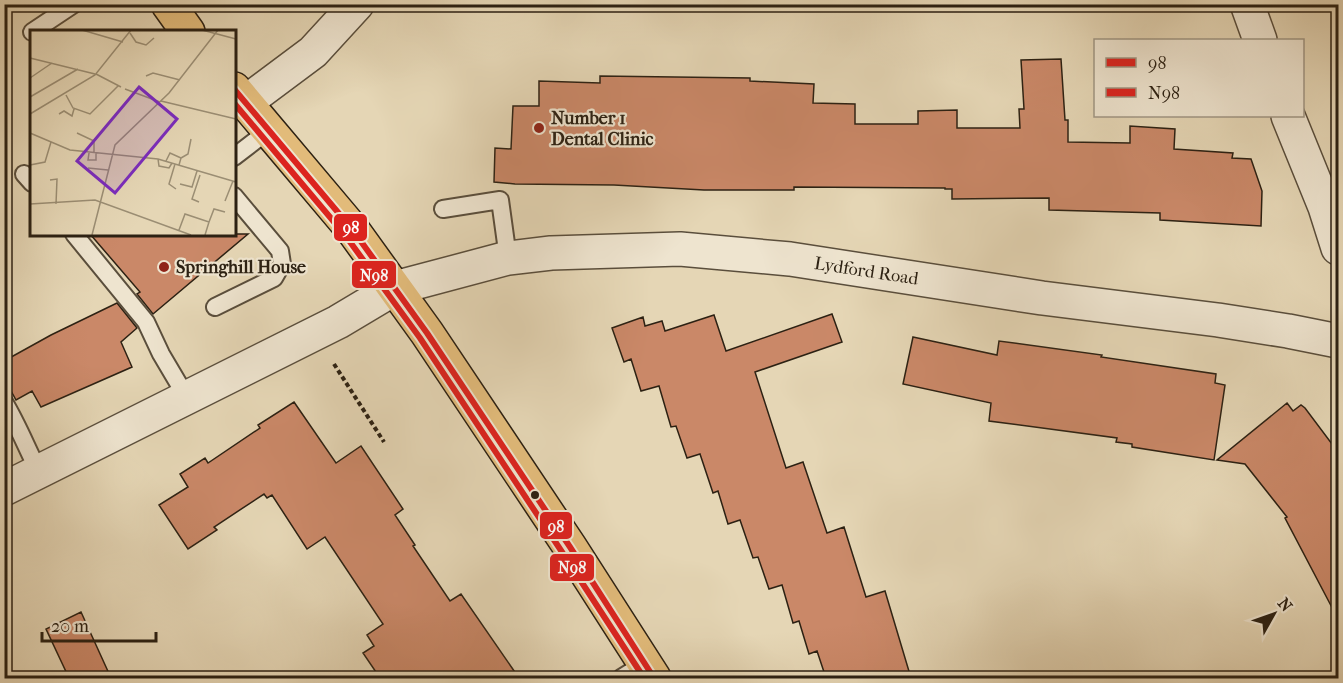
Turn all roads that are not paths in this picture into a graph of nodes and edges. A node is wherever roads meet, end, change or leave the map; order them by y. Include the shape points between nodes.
1 (74, 4) edge
2 (168, 4) edge
3 (357, 4) edge
4 (1247, 4) edge
5 (35, 30) edge
6 (187, 30) edge
7 (1260, 39) edge
8 (240, 95) edge
9 (1288, 117) edge
10 (269, 130) junction
11 (236, 155) edge
12 (236, 198) edge
13 (443, 209) dead end
14 (76, 236) edge
15 (1338, 248) edge
16 (508, 258) junction
17 (394, 288) junction
18 (215, 307) dead end
19 (1338, 341) edge
20 (186, 398) junction
21 (4, 402) edge
22 (39, 472) junction
23 (4, 489) edge
24 (640, 673) edge

1 - 5 lane
2 - 6 main road
3 - 8 street via 313,52
4 - 7 street
8 - 10 main road
9 - 15 street
10 - 11 lane
10 - 17 main road via 352,229
12 - 18 lane via 280,251 282,264 274,278
13 - 16 lane via 500,200
14 - 20 lane via 146,322
16 - 17 street, Lydford Road
16 - 19 street, Lydford Road via 561,252 680,249 790,259 1042,298 1218,320
17 - 20 street, Lydford Road via 338,322
17 - 24 main road via 439,350
20 - 22 street, Lydford Road
21 - 22 lane
22 - 23 street, Lydford Road

